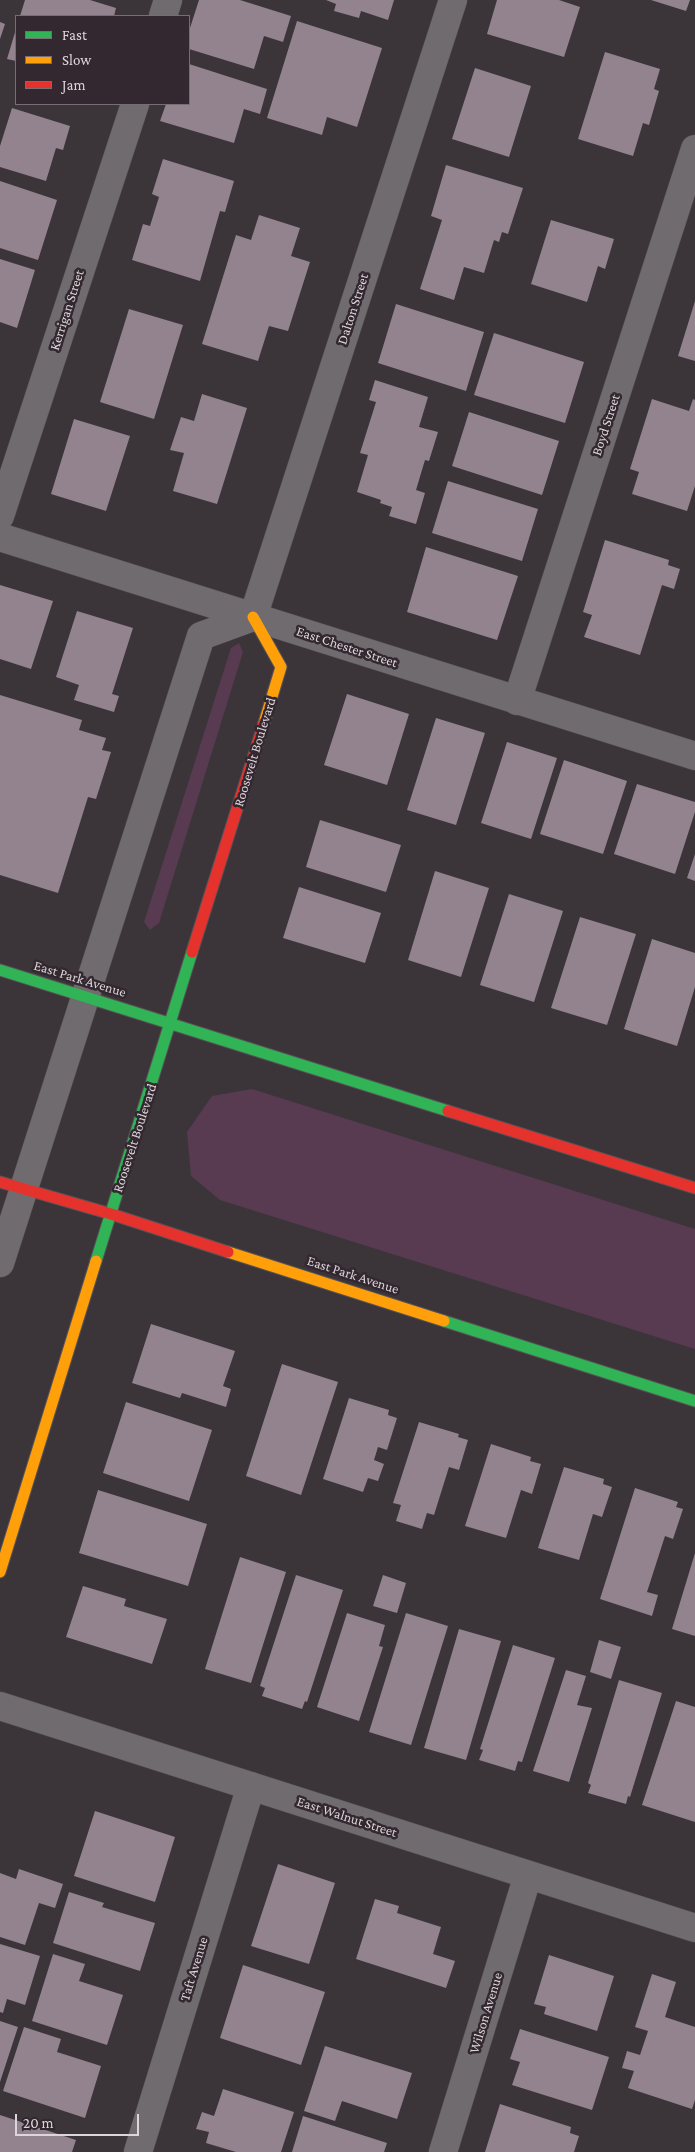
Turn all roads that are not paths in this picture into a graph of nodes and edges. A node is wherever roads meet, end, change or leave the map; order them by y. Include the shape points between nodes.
1 (168, 0) edge
2 (453, 0) edge
3 (163, 15) edge
4 (134, 105) edge
5 (695, 149) edge
6 (0, 516) edge
7 (0, 537) edge
8 (253, 617) junction
9 (517, 701) junction
10 (695, 756) edge
11 (0, 970) edge
12 (85, 996) junction
13 (172, 1023) junction
14 (12, 1185) edge
15 (695, 1188) edge
16 (111, 1214) junction
17 (0, 1263) edge
18 (695, 1401) edge
19 (0, 1572) edge
20 (0, 1706) edge
21 (251, 1786) junction
22 (528, 1875) junction
23 (695, 1928) edge
24 (138, 2152) edge
25 (443, 2152) edge

1 - 3 street
2 - 8 street, Dalton Street
4 - 6 street, Kerrigan Street
5 - 9 street, Boyd Street
7 - 8 street, East Chester Street
8 - 9 street, East Chester Street
8 - 12 street via 201,636
8 - 13 main road, Roosevelt Boulevard via 281,667
9 - 10 street, East Chester Street
11 - 12 main road, East Park Avenue
12 - 13 main road, East Park Avenue
12 - 14 street
13 - 15 main road, East Park Avenue
13 - 16 main road, Roosevelt Boulevard
14 - 16 main road, East Park Avenue
14 - 17 street
16 - 18 main road, East Park Avenue
16 - 19 main road, Roosevelt Boulevard
20 - 21 street, East Walnut Street
21 - 22 street, East Walnut Street
21 - 24 street, Taft Avenue
22 - 23 street, East Walnut Street
22 - 25 street, Wilson Avenue

